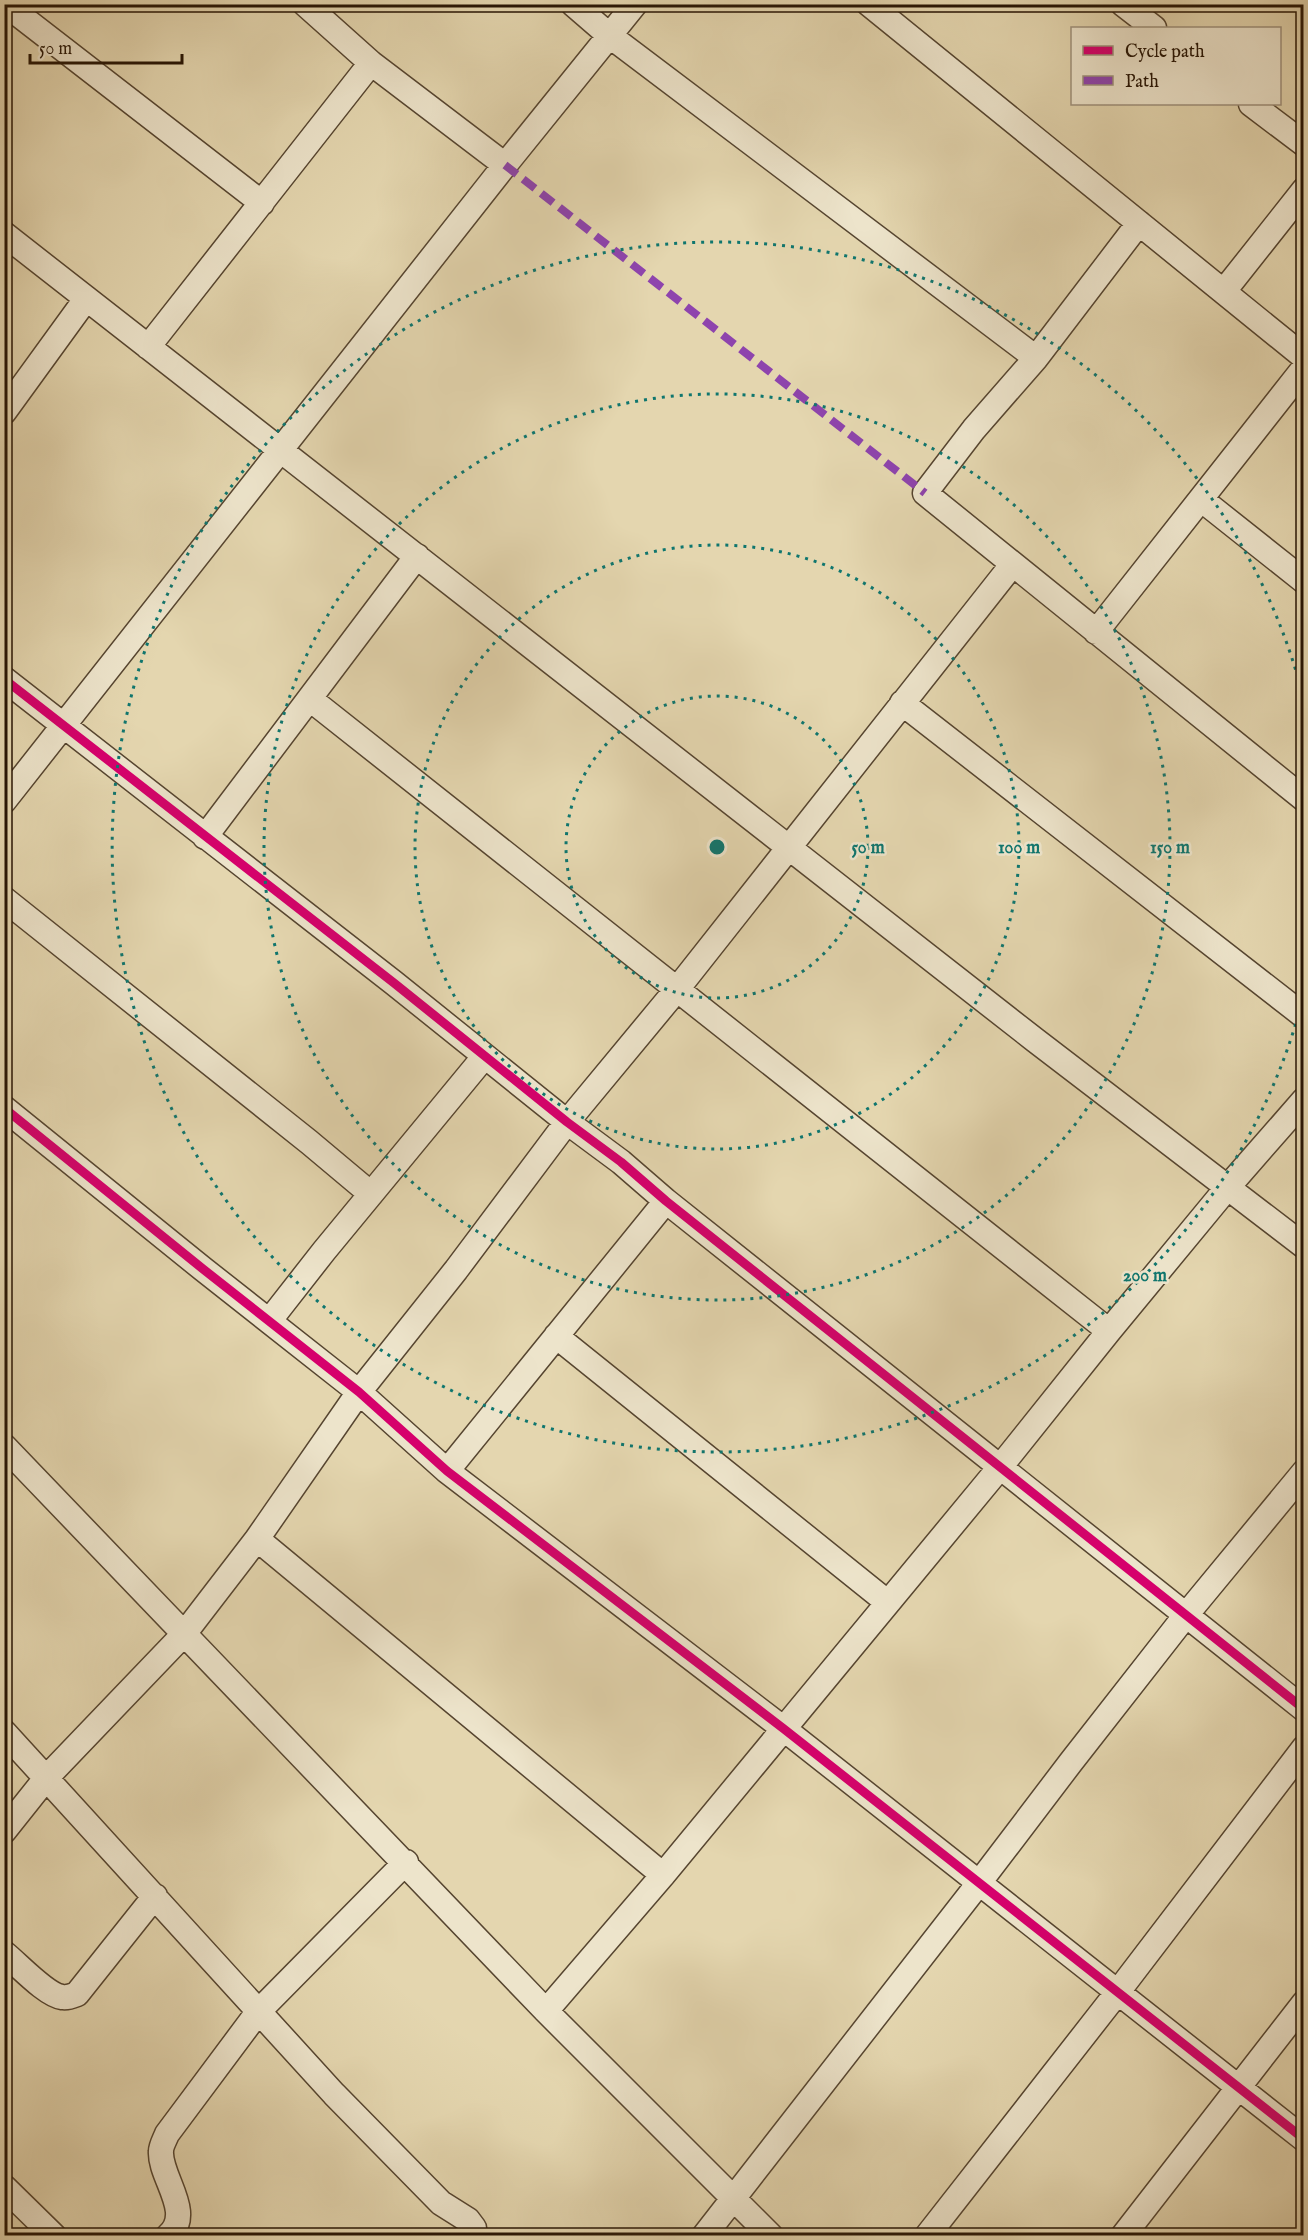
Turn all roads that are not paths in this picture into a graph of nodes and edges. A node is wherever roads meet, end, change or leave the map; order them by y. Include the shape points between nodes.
1 (5, 4) edge
2 (305, 4) edge
3 (573, 4) edge
4 (635, 4) edge
5 (869, 4) edge
6 (1123, 4) edge
7 (1153, 27) edge
8 (610, 36) junction
9 (371, 63) junction
10 (1252, 105) edge
11 (1304, 144) edge
12 (505, 165) junction
13 (1304, 190) edge
14 (262, 203) junction
15 (1139, 223) junction
16 (4, 234) edge
17 (1224, 291) junction
18 (86, 299) junction
19 (148, 347) junction
20 (1304, 357) edge
21 (1036, 358) junction
22 (1304, 368) edge
23 (4, 412) edge
24 (281, 449) junction
25 (1202, 500) junction
26 (417, 556) junction
27 (1012, 565) junction
28 (1304, 581) edge
29 (1096, 632) junction
30 (4, 679) edge
31 (310, 699) junction
32 (902, 703) junction
33 (64, 725) junction
34 (1304, 799) edge
35 (4, 801) edge
36 (205, 837) junction
37 (789, 848) junction
38 (4, 899) edge
39 (678, 988) junction
40 (1304, 1016) edge
41 (484, 1057) junction
42 (1304, 1100) edge
43 (4, 1108) edge
44 (567, 1122) junction
45 (1227, 1188) junction
46 (371, 1194) junction
47 (666, 1201) junction
48 (1304, 1246) edge
49 (270, 1320) junction
50 (1109, 1330) junction
51 (556, 1336) junction
52 (359, 1392) junction
53 (4, 1446) edge
54 (1001, 1466) junction
55 (447, 1470) junction
56 (1304, 1472) edge
57 (256, 1539) junction
58 (887, 1602) junction
59 (1186, 1614) junction
60 (184, 1634) junction
61 (1304, 1709) edge
62 (784, 1729) junction
63 (4, 1732) edge
64 (1304, 1748) edge
65 (47, 1777) junction
66 (4, 1832) edge
67 (405, 1862) junction
68 (663, 1875) junction
69 (979, 1883) junction
70 (155, 1896) junction
71 (4, 1953) edge
72 (1117, 1993) junction
73 (1304, 2004) edge
74 (546, 2011) junction
75 (258, 2012) junction
76 (1238, 2087) junction
77 (1304, 2139) edge
78 (4, 2187) edge
79 (734, 2198) junction
80 (53, 2235) edge
81 (168, 2235) edge
82 (473, 2235) edge
83 (704, 2235) edge
84 (771, 2235) edge
85 (927, 2235) edge
86 (1122, 2235) edge

1 - 14 street
2 - 9 street
3 - 8 street
4 - 8 street
5 - 15 street
6 - 7 street
8 - 12 street
8 - 21 street
9 - 12 street
9 - 14 street
10 - 11 street
12 - 24 street
13 - 17 street
14 - 19 street
15 - 17 street
15 - 21 street
16 - 18 street
17 - 20 street
18 - 19 street
18 - 23 street
19 - 24 street
21 - 27 street via 925,493
22 - 25 street
24 - 26 street
24 - 33 street
25 - 28 street
25 - 29 street
26 - 31 street
26 - 37 street
27 - 29 street
27 - 32 street
29 - 34 street
30 - 33 street
31 - 36 street
31 - 39 street
32 - 37 street
32 - 40 street
33 - 35 street
33 - 36 street
36 - 41 street via 394,982
37 - 39 street
37 - 45 street
38 - 46 street
39 - 44 street
39 - 50 street
41 - 44 street
41 - 46 street
42 - 45 street
43 - 49 street
44 - 47 street
44 - 52 street
45 - 48 street
45 - 50 street
46 - 49 street
47 - 51 street
47 - 54 street
49 - 52 street
50 - 54 street
51 - 55 street
51 - 58 street
52 - 55 street
52 - 57 street
53 - 60 street
54 - 58 street
54 - 59 street
55 - 62 street
56 - 59 street
57 - 60 street
57 - 68 street
58 - 62 street
59 - 61 street
59 - 69 street
60 - 65 street
60 - 67 street
62 - 68 street
62 - 69 street
63 - 65 street
64 - 72 street
65 - 66 street
65 - 70 street
67 - 74 street
67 - 75 street
68 - 74 street
69 - 72 street
69 - 79 street
70 - 71 street via 77,1994 70,1997 50,1991
70 - 75 street
72 - 76 street
72 - 85 street
73 - 76 street
74 - 79 street
75 - 81 street via 167,2134 161,2152 176,2199 177,2218 177,2225
75 - 82 street via 441,2203 468,2220 474,2228
76 - 77 street
76 - 86 street
78 - 80 street
79 - 83 street
79 - 84 street

